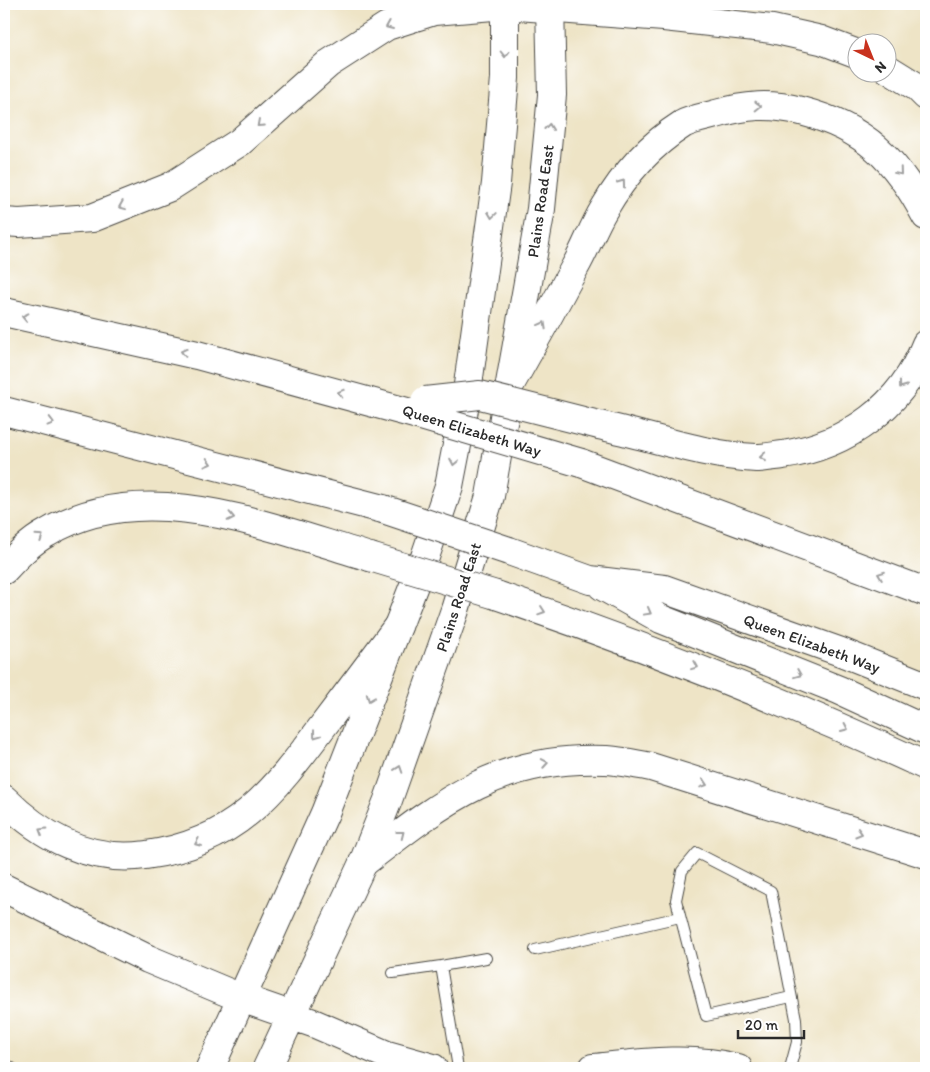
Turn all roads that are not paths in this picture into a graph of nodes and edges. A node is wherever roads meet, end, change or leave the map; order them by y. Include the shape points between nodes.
1 (505, 4) edge
2 (550, 6) edge
3 (848, 50) edge
4 (898, 75) edge
5 (926, 96) edge
6 (926, 216) edge
7 (4, 222) edge
8 (4, 312) edge
9 (926, 344) edge
10 (511, 382) junction
11 (422, 408) junction
12 (4, 411) edge
13 (4, 570) edge
14 (590, 580) junction
15 (926, 592) edge
16 (398, 626) junction
17 (926, 686) edge
18 (926, 730) edge
19 (926, 766) edge
20 (4, 799) edge
21 (926, 854) edge
22 (363, 863) junction
23 (4, 888) edge
24 (680, 917) junction
25 (535, 950) dead end
26 (486, 958) dead end
27 (441, 966) junction
28 (393, 973) dead end
29 (791, 997) junction
30 (241, 998) junction
31 (290, 1015) junction
32 (4, 1063) edge
33 (12, 1068) edge
34 (210, 1068) edge
35 (267, 1068) edge
36 (433, 1068) edge
37 (458, 1068) edge
38 (594, 1068) edge
39 (738, 1068) edge
40 (790, 1068) edge

1 - 2 main road
1 -> 7 main road via 434,11 387,26 328,64 240,142 170,186 92,218
1 -> 16 main road via 505,78 496,183 466,399 449,486
2 - 3 main road via 772,29 821,40
10 -> 2 main road, Plains Road East via 544,180 552,94
4 - 5 main road
10 -> 6 main road via 604,209 642,156 684,123 741,107 765,106 789,108 831,120 871,142 889,160 909,184
11 -> 8 main road, Queen Elizabeth Way via 388,405 198,355
9 -> 11 main road, bridge via 919,361 887,405 856,431 820,447 757,458 720,453 480,395
22 -> 10 main road, Plains Road East via 455,610 490,496
15 -> 11 main road, Queen Elizabeth Way, bridge via 581,462
12 -> 14 main road, Queen Elizabeth Way, bridge via 383,509
13 -> 19 main road, bridge via 33,542 67,523 104,511 150,507 195,510 240,519 496,595 684,661 830,721
14 - 17 main road, Queen Elizabeth Way via 664,589
14 -> 18 main road via 662,619 839,690
16 -> 20 main road via 285,776 261,802 209,838 186,848 136,857 94,853 53,838 31,825
16 -> 30 main road via 325,813
22 -> 21 main road via 467,788 519,768 572,760 607,760 651,767
22 - 31 main road, Plains Road East
23 - 30 main road via 148,958
24 - 25 lane
24 - 29 lane via 706,1016
24 - 29 lane via 676,900 678,885 682,871 697,853 771,891
26 - 27 lane
27 - 28 lane
27 - 37 lane
29 - 40 lane via 797,1042
30 - 31 main road
30 - 34 main road
31 - 35 main road, Plains Road East
31 - 36 main road via 387,1055
32 - 33 lane
38 - 39 main road via 666,1062

